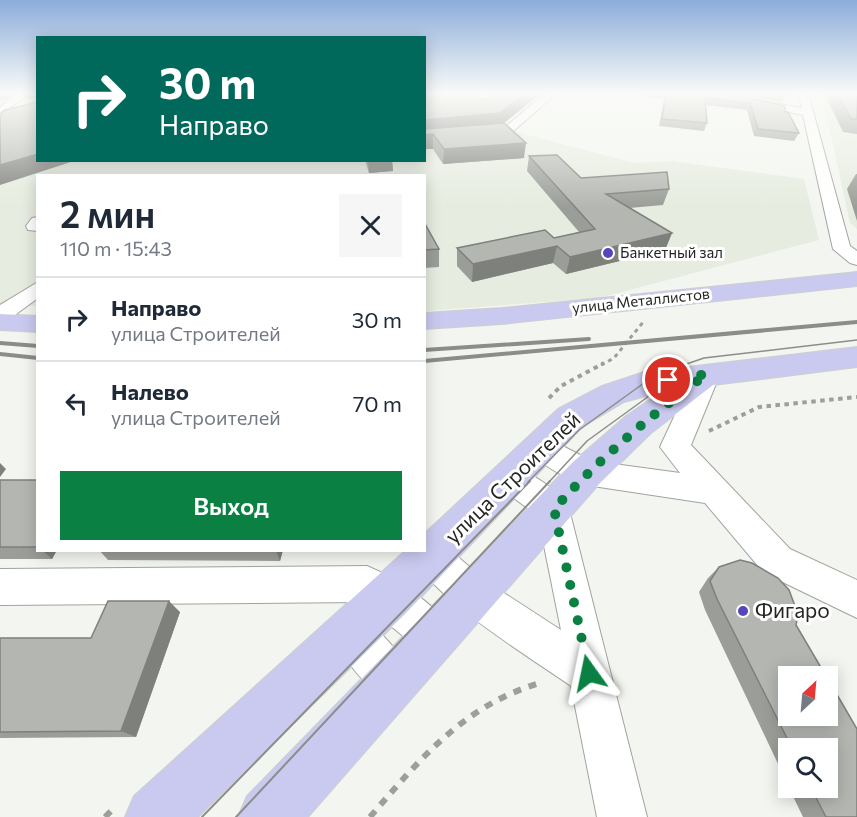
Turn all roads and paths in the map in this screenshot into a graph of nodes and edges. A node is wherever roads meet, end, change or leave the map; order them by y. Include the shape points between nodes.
1 (507, 131) edge
2 (813, 131) edge
3 (426, 138) edge
4 (857, 259) edge
5 (857, 279) edge
6 (36, 289) edge
7 (0, 315) edge
8 (426, 321) edge
9 (0, 322) edge
10 (36, 324) edge
11 (857, 357) edge
12 (707, 374) junction
13 (857, 397) edge
14 (541, 446) junction
15 (675, 447) junction
16 (586, 473) junction
17 (510, 478) junction
18 (713, 491) junction
19 (554, 509) junction
20 (431, 556) junction
21 (0, 587) edge
22 (474, 595) junction
23 (389, 598) junction
24 (857, 599) edge
25 (352, 633) junction
26 (435, 637) junction
27 (589, 673) junction
28 (394, 682) junction
29 (155, 817) edge
30 (268, 817) edge
31 (370, 817) edge
32 (622, 817) edge

1 - 3 street
2 - 4 street via 842,249
5 - 8 main road, улица Металлистов
6 - 7 street
9 - 10 main road
11 - 12 main road, улица Строителей
12 - 14 main road, улица Строителей via 644,383 613,394 570,418
12 - 15 street
12 - 16 main road via 638,425
13 - 15 path via 759,407
14 - 16 street
14 - 17 main road, улица Строителей
15 - 18 street
16 - 18 street
16 - 19 main road
17 - 19 street
17 - 20 main road, улица Строителей
18 - 24 street via 777,561
19 - 22 main road
19 - 27 street
20 - 22 street
20 - 23 main road, улица Строителей
21 - 23 street via 367,584
22 - 26 main road
22 - 27 street
23 - 25 main road, улица Строителей
23 - 26 street
25 - 28 street
25 - 29 main road, улица Строителей
26 - 28 main road
27 - 31 path via 532,684 484,705 432,748
27 - 32 street
28 - 30 main road

